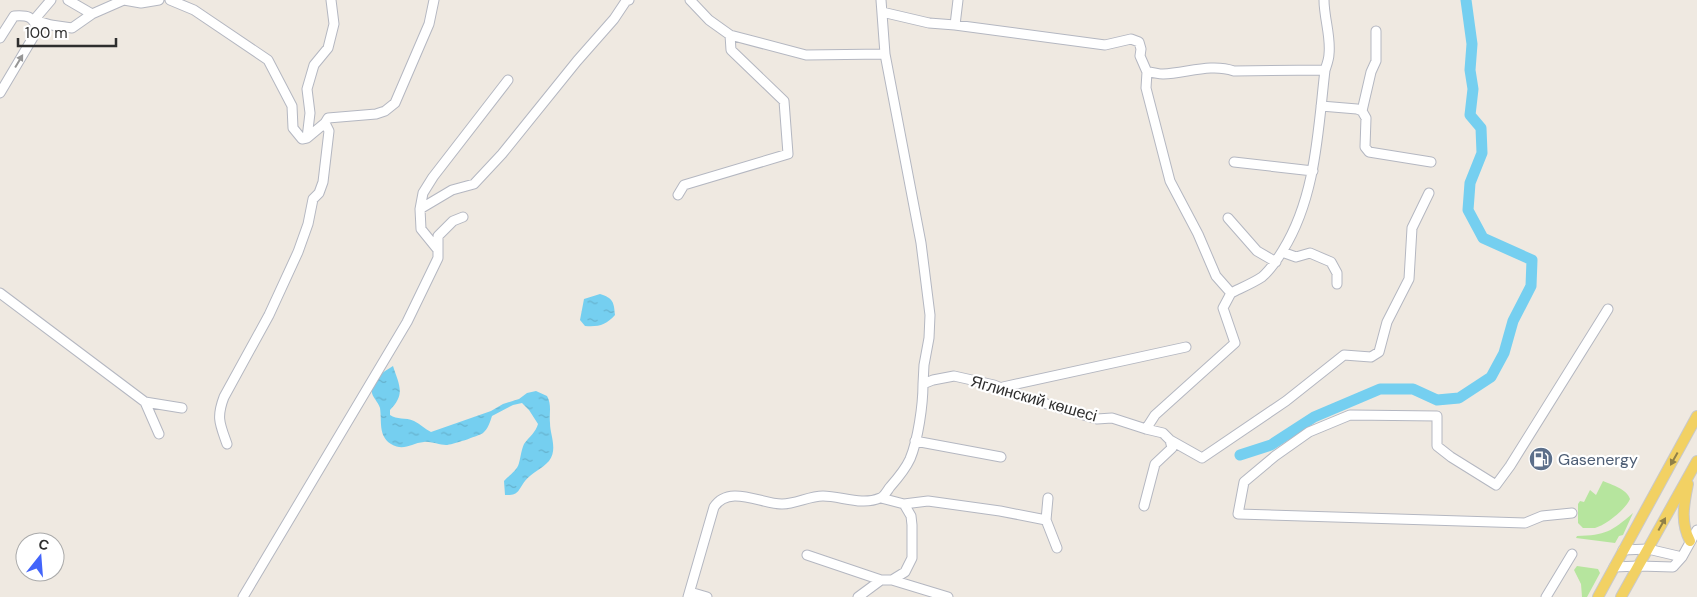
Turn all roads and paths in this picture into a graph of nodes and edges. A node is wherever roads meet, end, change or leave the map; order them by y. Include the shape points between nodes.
1 (51, 0) edge
2 (68, 0) edge
3 (124, 0) edge
4 (159, 0) edge
5 (170, 0) edge
6 (331, 0) edge
7 (434, 0) edge
8 (629, 0) edge
9 (690, 0) edge
10 (881, 0) edge
11 (958, 0) edge
12 (1324, 0) edge
13 (882, 12) junction
14 (92, 14) junction
15 (34, 20) junction
16 (955, 25) junction
17 (1376, 31) dead end
18 (730, 35) junction
19 (0, 38) edge
20 (885, 54) junction
21 (1325, 70) junction
22 (1148, 72) junction
23 (508, 80) dead end
24 (0, 93) edge
25 (1321, 106) junction
26 (1362, 111) junction
27 (326, 123) junction
28 (307, 138) junction
29 (1234, 162) dead end
30 (1431, 162) dead end
31 (1313, 171) junction
32 (1429, 193) dead end
33 (678, 195) dead end
34 (420, 209) junction
35 (463, 217) dead end
36 (1228, 218) dead end
37 (438, 250) junction
38 (1282, 252) junction
39 (1276, 262) junction
40 (1337, 284) dead end
41 (0, 293) edge
42 (1231, 293) junction
43 (1608, 309) dead end
44 (1186, 347) dead end
45 (923, 384) junction
46 (1003, 387) junction
47 (145, 402) junction
48 (182, 408) dead end
49 (1697, 416) edge
50 (1146, 429) junction
51 (159, 434) dead end
52 (1170, 440) junction
53 (915, 441) junction
54 (227, 444) dead end
55 (1001, 458) dead end
56 (1697, 460) edge
57 (1690, 474) junction
58 (881, 498) junction
59 (1048, 498) dead end
60 (904, 504) junction
61 (1144, 506) dead end
62 (1572, 513) dead end
63 (1046, 520) junction
64 (1697, 530) edge
65 (1690, 541) junction
66 (1057, 548) dead end
67 (1648, 549) junction
68 (1624, 550) junction
69 (1572, 554) dead end
70 (807, 555) dead end
71 (1682, 557) junction
72 (1638, 566) junction
73 (1614, 567) junction
74 (881, 580) junction
75 (892, 580) junction
76 (689, 594) edge
77 (243, 597) edge
78 (707, 597) edge
79 (858, 597) edge
80 (948, 597) edge
81 (1546, 597) edge
82 (1598, 597) edge
83 (1621, 597) edge

1 - 15 street
2 - 14 street
3 - 4 street via 141,4
3 - 14 street
5 - 28 street via 194,10 268,60 292,106 293,128 302,139
6 - 28 street via 334,24 328,48 314,65 307,89 310,113
7 - 27 street via 429,24 395,103 376,114 328,118
8 - 34 street via 474,184 452,190
9 - 18 street via 709,20
10 - 13 street
11 - 16 street
12 - 21 street via 1329,36
13 - 16 street via 928,23
13 - 20 street
14 - 15 street via 72,28
15 - 19 street via 25,15 14,16
24 -> 15 street via 38,29
16 - 22 street via 1105,45 1131,40 1139,42 1140,56
17 - 26 street via 1376,61
18 - 20 street via 806,55
18 - 33 street via 731,50 784,101 788,154 684,185
20 - 45 street via 921,243 929,306
21 - 22 street via 1234,71 1226,68 1163,74
21 - 25 street
22 - 42 street via 1146,88 1170,181 1216,276
23 - 34 street via 433,177
25 - 26 street
25 - 31 street
26 - 30 street via 1366,118 1366,147 1369,152
27 - 28 street
27 - 54 street via 329,131 323,182 313,199 298,252 219,411
29 - 31 street
31 - 38 street via 1293,234
32 - 52 street, Яглинский көшесі via 1412,228 1409,279 1387,322 1379,352 1371,357 1344,355 1286,401 1202,458
34 - 37 street via 421,229
35 - 37 street via 453,221 438,236
36 - 39 street via 1257,251
37 - 77 street via 438,258 407,322
38 - 39 street
38 - 40 street via 1296,257 1310,253 1331,262 1337,273
39 - 42 street via 1261,278
41 - 47 street
42 - 50 street via 1223,308 1235,343 1167,403
43 - 62 street via 1496,485 1437,446 1438,416 1350,416 1309,432 1244,482 1238,514 1525,522 1542,516
44 - 46 street
45 - 46 street, Яглинский көшесі via 954,376
45 - 53 street
46 - 50 street, Яглинский көшесі via 1078,414 1097,419 1112,418
47 - 48 street
47 - 51 street
49 -> 68 main road
50 - 52 street, Яглинский көшесі via 1163,433
52 - 61 street via 1172,448 1156,464
53 - 55 street
53 - 58 street via 900,476
56 - 57 main road
57 - 65 main road via 1683,517
67 -> 57 main road
58 - 60 street
58 - 76 street via 864,501 822,496 781,504 744,496 718,501
59 - 63 street
60 - 63 street via 928,501
60 - 75 street via 911,516 912,558 905,572
63 - 66 street
64 - 65 street
65 - 71 street
67 - 68 street
67 - 71 street
67 - 72 main road
68 - 73 main road
69 - 81 street
70 - 74 street
71 - 72 street via 1673,567
72 - 73 street
72 - 83 main road
73 - 82 main road
74 - 75 street
74 - 79 street
75 - 80 street
76 - 78 street

